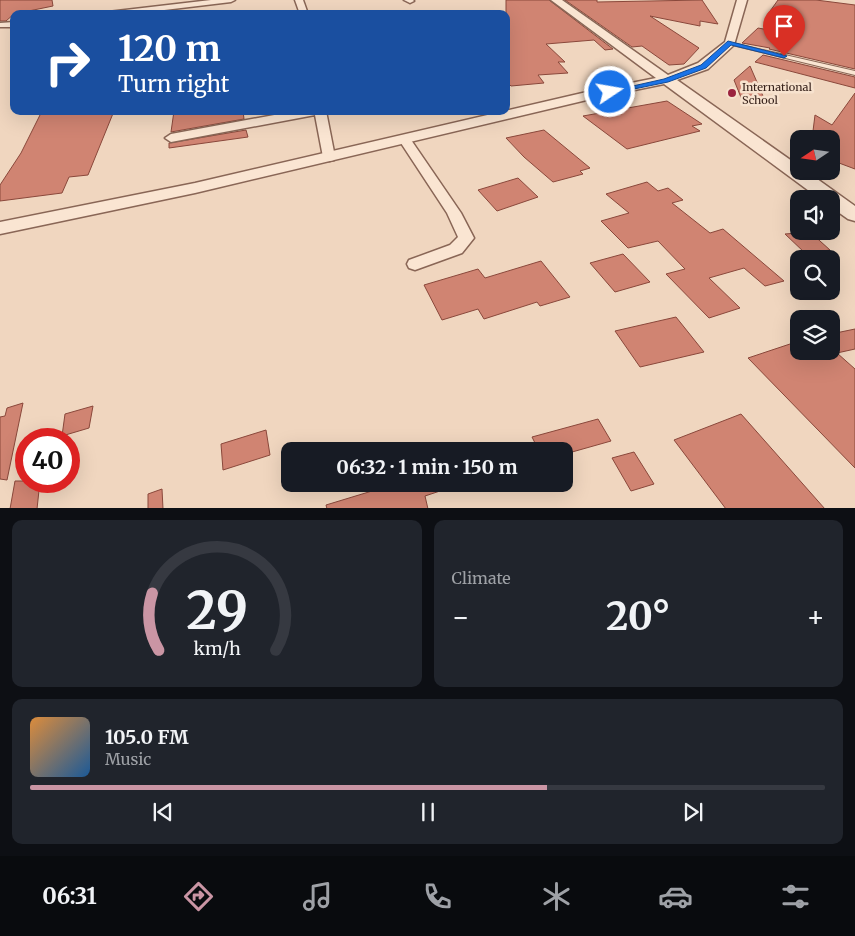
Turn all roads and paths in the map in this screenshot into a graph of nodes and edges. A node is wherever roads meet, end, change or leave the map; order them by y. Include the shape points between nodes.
1 (231, 0) edge
2 (556, 0) edge
3 (742, 0) edge
4 (143, 10) edge
5 (730, 43) junction
6 (855, 73) edge
7 (666, 80) junction
8 (295, 115) edge
9 (321, 115) edge
10 (171, 138) dead end
11 (405, 140) junction
12 (329, 158) junction
13 (855, 215) edge
14 (0, 228) edge
15 (414, 264) dead end

1 - 4 street
2 - 7 street
3 - 5 street
5 - 6 lane
5 - 7 street via 703,66
7 - 11 street
7 - 13 street
8 - 10 street
9 - 12 street
11 - 12 street
11 - 15 street via 454,212 466,238 456,249
12 - 14 street

